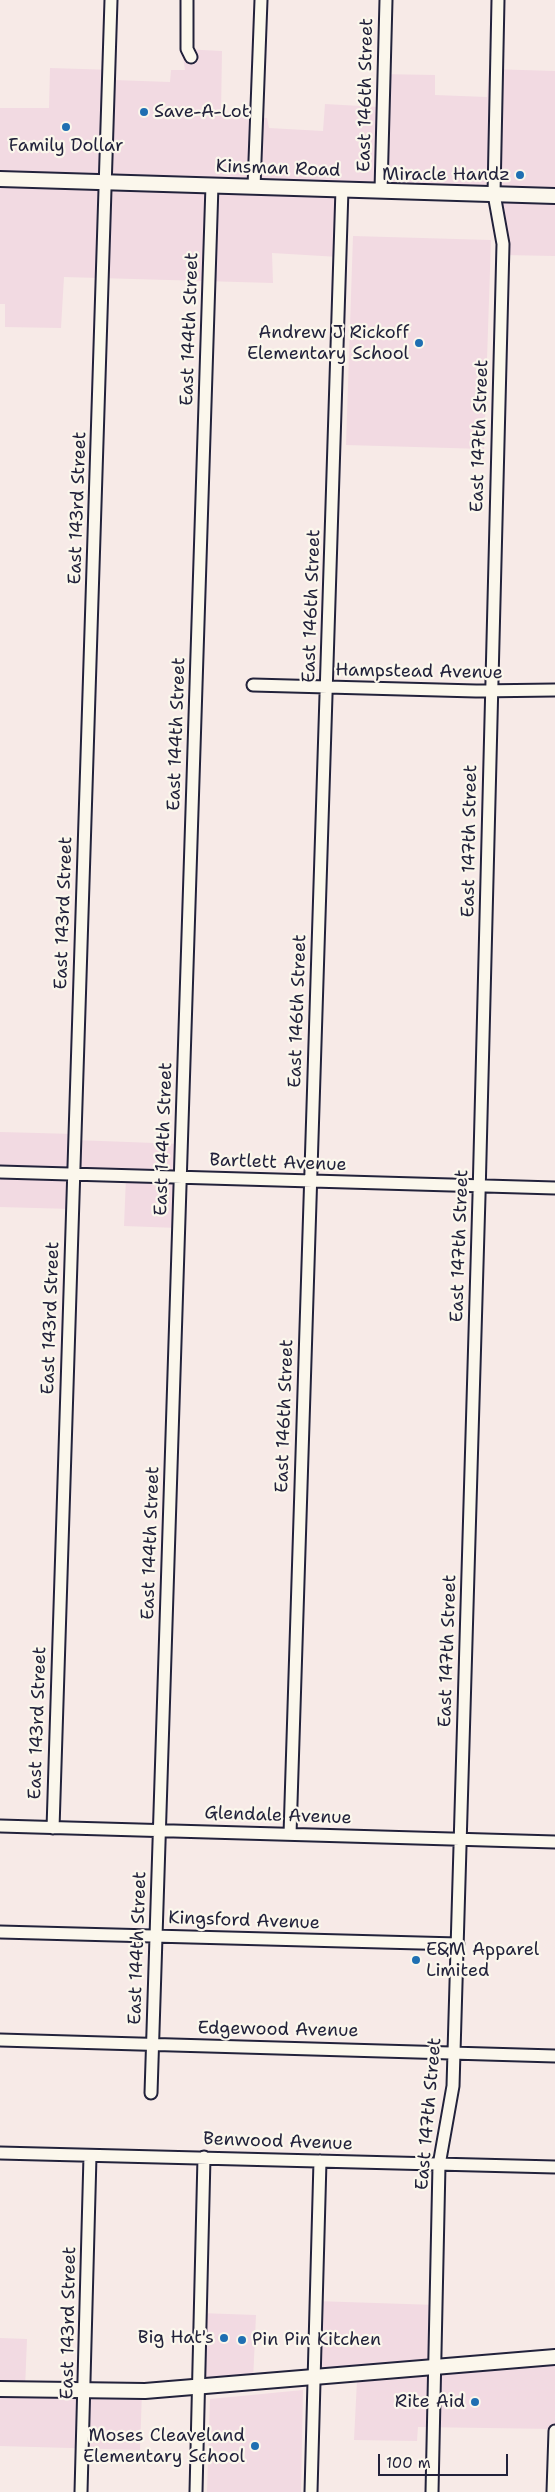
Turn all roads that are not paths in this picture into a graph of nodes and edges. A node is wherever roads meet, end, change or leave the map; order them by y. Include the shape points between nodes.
1 (111, 0) edge
2 (187, 0) edge
3 (261, 0) edge
4 (386, 0) edge
5 (498, 0) edge
6 (191, 57) dead end
7 (0, 179) edge
8 (106, 182) junction
9 (212, 185) junction
10 (254, 187) junction
11 (342, 189) junction
12 (381, 190) junction
13 (494, 194) junction
14 (555, 196) edge
15 (253, 685) dead end
16 (327, 688) junction
17 (555, 690) edge
18 (491, 691) junction
19 (0, 1172) edge
20 (73, 1175) junction
21 (180, 1178) junction
22 (310, 1182) junction
23 (479, 1186) junction
24 (555, 1188) edge
25 (0, 1826) edge
26 (53, 1828) junction
27 (159, 1829) junction
28 (290, 1834) junction
29 (461, 1838) junction
30 (555, 1842) edge
31 (0, 1932) edge
32 (156, 1936) junction
33 (458, 1944) junction
34 (0, 2040) edge
35 (152, 2044) junction
36 (454, 2052) junction
37 (555, 2056) edge
38 (151, 2093) dead end
39 (0, 2153) edge
40 (90, 2156) junction
41 (204, 2157) junction
42 (320, 2161) junction
43 (439, 2165) junction
44 (555, 2167) edge
45 (555, 2357) edge
46 (435, 2368) junction
47 (313, 2377) junction
48 (199, 2386) junction
49 (0, 2389) edge
50 (85, 2390) junction
51 (555, 2431) edge
52 (81, 2492) edge
53 (196, 2492) edge
54 (311, 2492) edge
55 (432, 2492) edge
56 (553, 2492) edge

1 - 8 street, East 143rd Street
2 - 6 street via 187,48
3 - 10 street
4 - 12 street, East 146th Street
5 - 13 street, East 147th Street
7 - 8 main road, Kinsman Road
8 - 9 main road, Kinsman Road
8 - 20 street, East 143rd Street
9 - 10 main road, Kinsman Road
9 - 21 street, East 144th Street
10 - 11 main road, Kinsman Road
11 - 12 main road, Kinsman Road
11 - 16 street, East 146th Street
12 - 13 main road, Kinsman Road
13 - 14 main road, Kinsman Road
13 - 18 street, East 147th Street via 503,244
15 - 16 street, Hampstead Avenue
16 - 18 street, Hampstead Avenue
16 - 22 street, East 146th Street
17 - 18 street, Hampstead Avenue
18 - 23 street, East 147th Street
19 - 20 street, Bartlett Avenue
20 - 21 street, Bartlett Avenue
20 - 26 street, East 143rd Street
21 - 22 street, Bartlett Avenue
21 - 27 street, East 144th Street
22 - 23 street, Bartlett Avenue
22 - 28 street, East 146th Street
23 - 24 street, Bartlett Avenue
23 - 29 street, East 147th Street
25 - 26 street, Glendale Avenue
26 - 27 street, Glendale Avenue
27 - 28 street, Glendale Avenue
27 - 32 street, East 144th Street
28 - 29 street, Glendale Avenue
29 - 30 street, Glendale Avenue
29 - 33 street, East 147th Street
31 - 32 street, Kingsford Avenue
32 - 33 street, Kingsford Avenue
32 - 35 street, East 144th Street
33 - 36 street, East 147th Street
34 - 35 street, Edgewood Avenue
35 - 36 street, Edgewood Avenue
35 - 38 street, East 144th Street
36 - 37 street, Edgewood Avenue
36 - 43 street, East 147th Street via 453,2086
39 - 40 street, Benwood Avenue
40 - 41 street, Benwood Avenue
40 - 50 street, East 143rd Street
41 - 42 street, Benwood Avenue
41 - 48 street
42 - 43 street, Benwood Avenue
42 - 47 street
43 - 44 street, Benwood Avenue
43 - 46 street, East 147th Street
45 - 46 main road
46 - 47 main road
46 - 55 street, East 147th Street
47 - 48 main road
47 - 54 street
48 - 50 main road via 145,2391
48 - 53 street
49 - 50 main road
50 - 52 street, East 143rd Street
51 - 56 street

